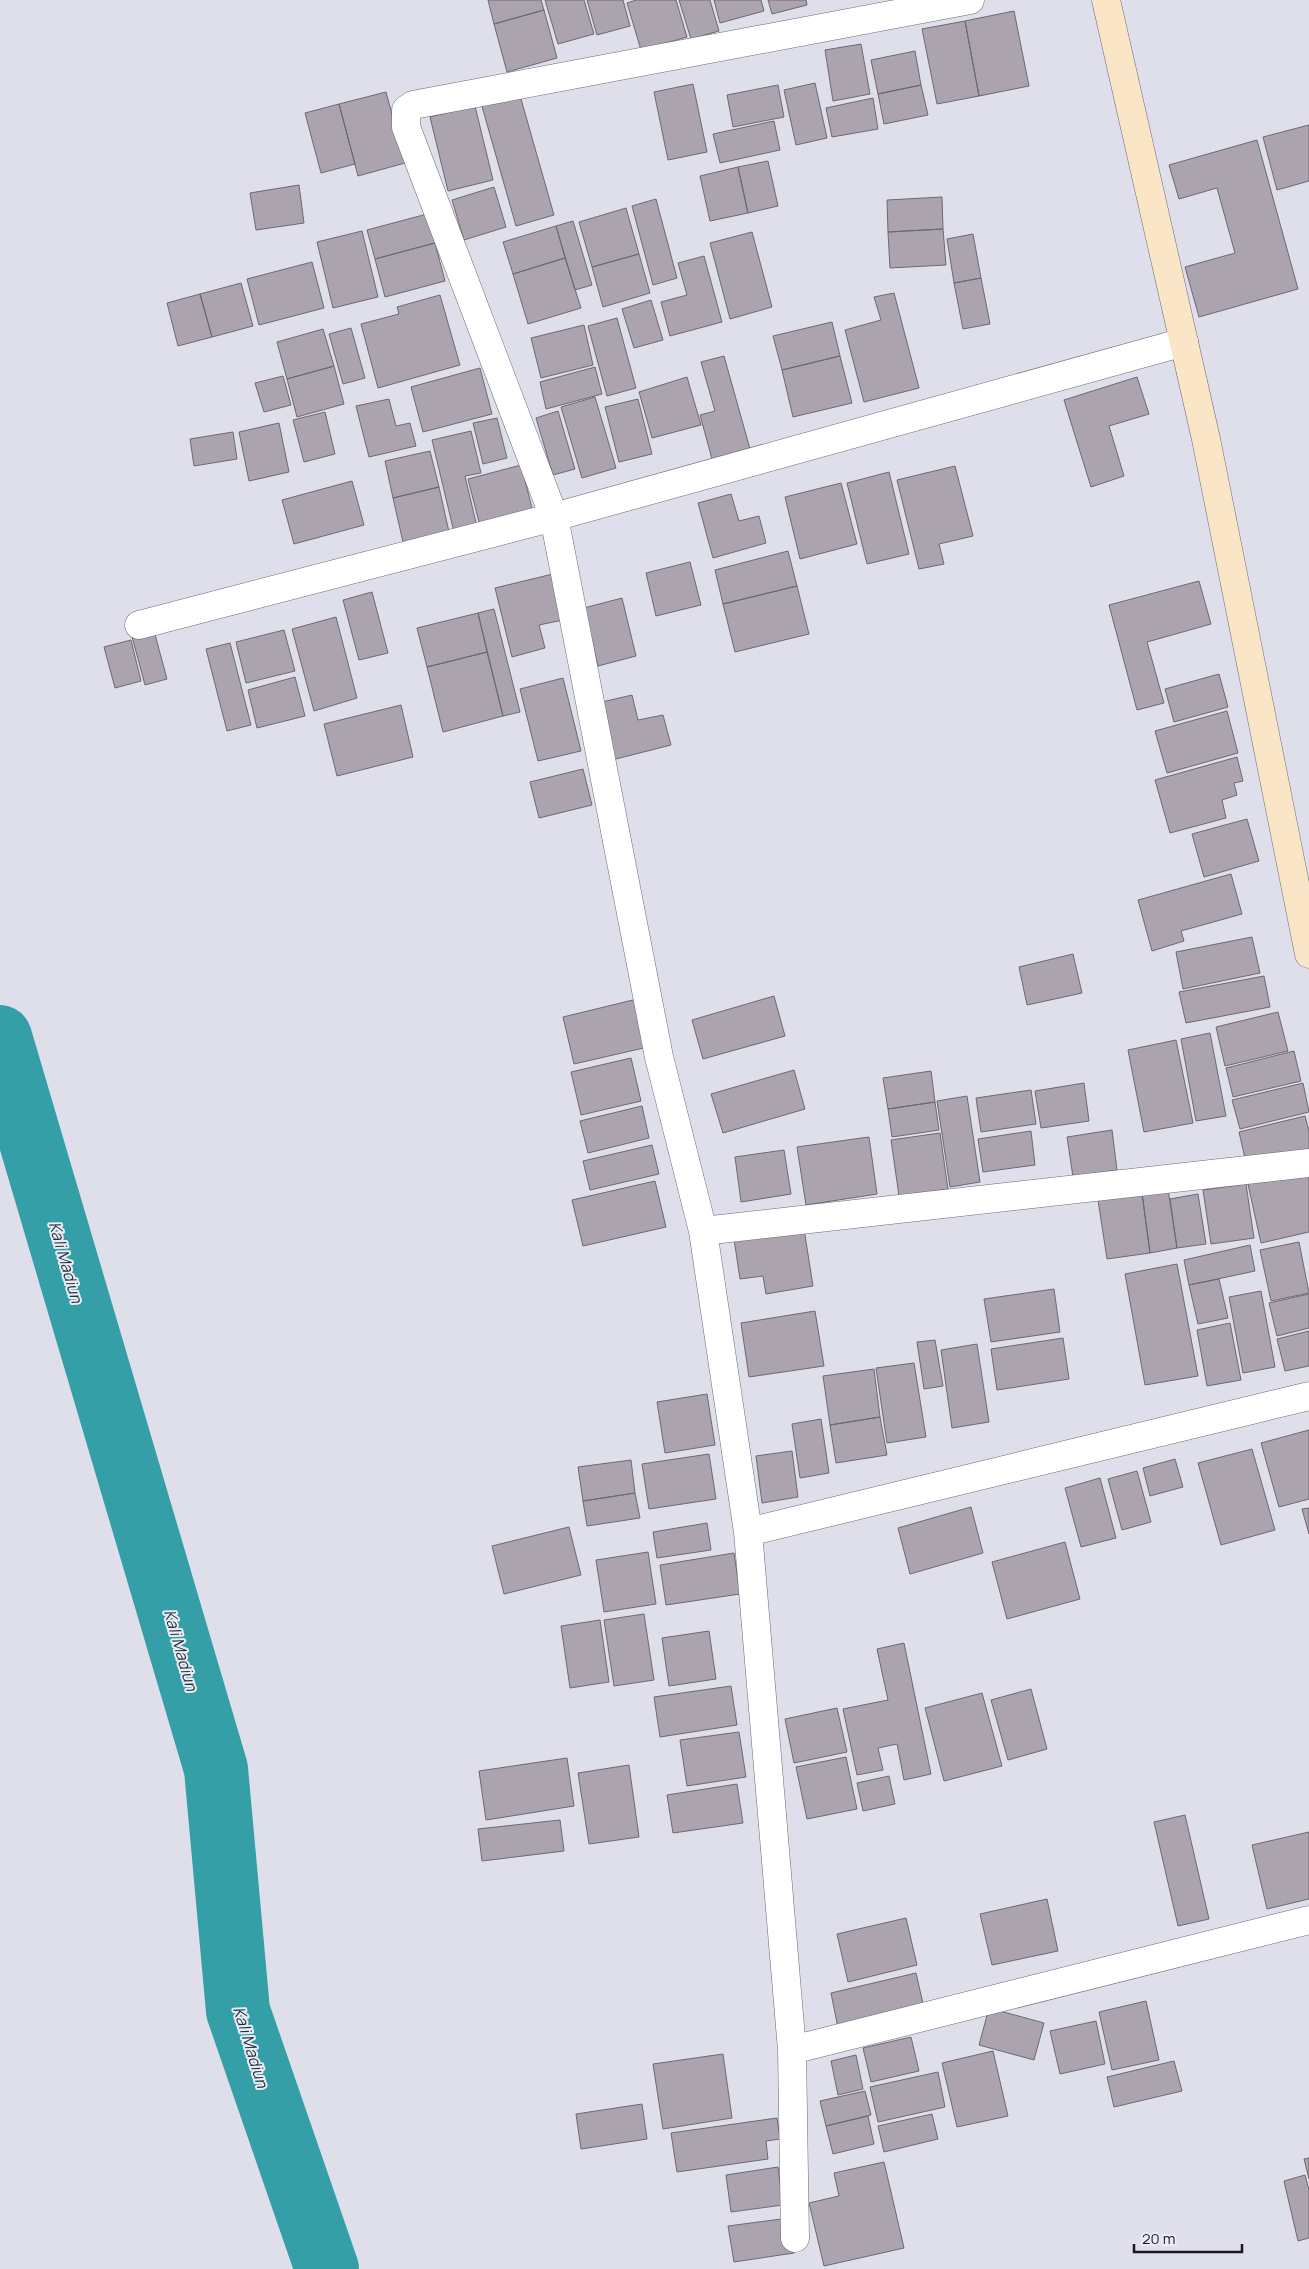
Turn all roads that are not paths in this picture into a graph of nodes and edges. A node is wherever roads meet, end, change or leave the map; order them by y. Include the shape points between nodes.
1 (970, 0) edge
2 (1106, 0) edge
3 (1184, 342) junction
4 (554, 517) junction
5 (139, 625) dead end
6 (1309, 954) edge
7 (1309, 1163) edge
8 (703, 1231) junction
9 (1309, 1396) edge
10 (748, 1532) junction
11 (1309, 1920) edge
12 (792, 2050) junction
13 (795, 2238) dead end

1 - 4 street via 413,105 406,110 406,127
2 - 3 street
3 - 4 street
3 - 6 street
4 - 5 street
4 - 8 street via 659,1057
7 - 8 street
8 - 10 street
9 - 10 street
10 - 12 street
11 - 12 street
12 - 13 street

